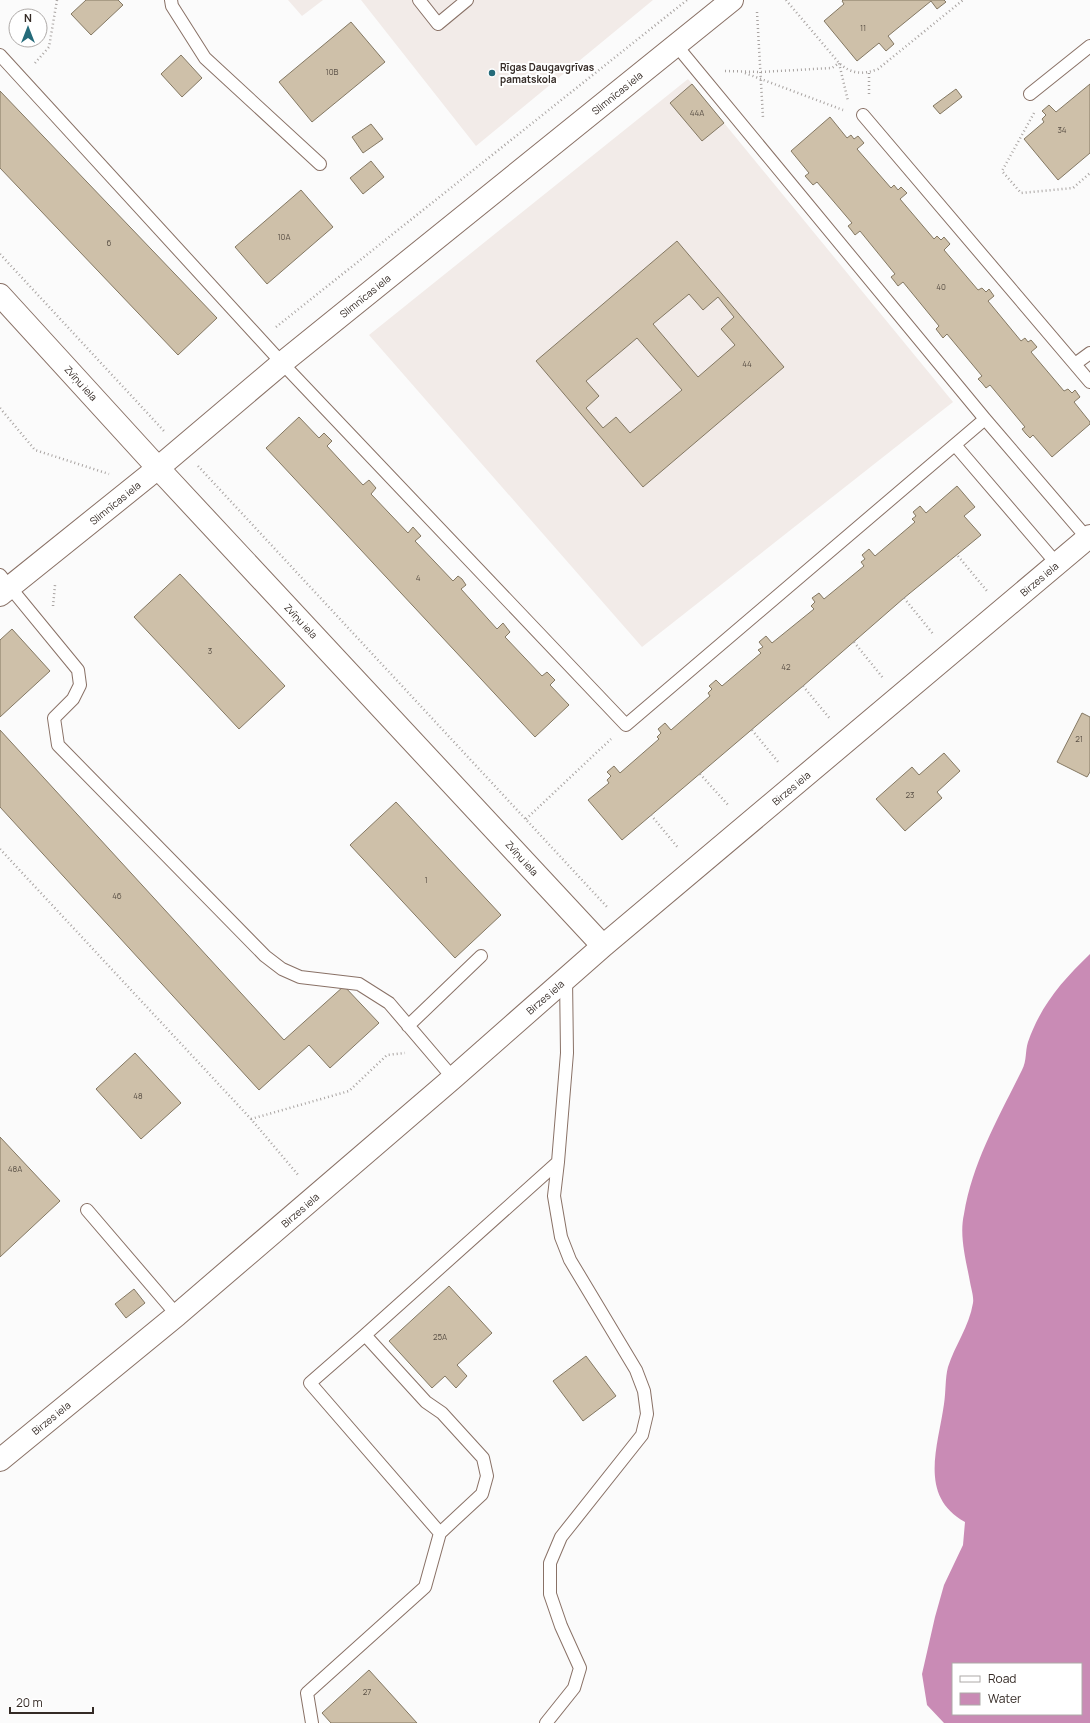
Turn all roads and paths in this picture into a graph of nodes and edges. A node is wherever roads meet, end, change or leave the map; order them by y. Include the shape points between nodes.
1 (57, 0) edge
2 (171, 0) edge
3 (419, 0) edge
4 (467, 0) edge
5 (687, 0) edge
6 (732, 0) edge
7 (786, 0) edge
8 (963, 0) edge
9 (757, 12) dead end
10 (676, 45) junction
11 (1090, 46) edge
12 (0, 55) edge
13 (839, 63) junction
14 (694, 68) junction
15 (742, 72) junction
16 (761, 72) junction
17 (22, 79) junction
18 (762, 80) junction
19 (1030, 94) joint
20 (857, 114) junction
21 (764, 153) junction
22 (320, 164) dead end
23 (1090, 173) edge
24 (0, 254) edge
25 (0, 295) edge
26 (260, 339) junction
27 (1090, 353) edge
28 (282, 363) junction
29 (1075, 364) junction
30 (1090, 382) edge
31 (0, 408) edge
32 (985, 419) junction
33 (955, 445) junction
34 (181, 448) junction
35 (158, 468) junction
36 (138, 484) junction
37 (1089, 537) edge
38 (58, 549) junction
39 (958, 556) dead end
40 (1057, 564) junction
41 (3, 586) edge
42 (989, 594) dead end
43 (904, 598) dead end
44 (50, 636) junction
45 (937, 638) dead end
46 (854, 642) dead end
47 (886, 681) dead end
48 (803, 686) dead end
49 (834, 724) dead end
50 (626, 725) junction
51 (752, 730) dead end
52 (783, 768) dead end
53 (700, 774) dead end
54 (733, 811) dead end
55 (651, 815) dead end
56 (526, 820) junction
57 (505, 839) junction
58 (0, 849) edge
59 (684, 855) dead end
60 (625, 927) junction
61 (603, 946) junction
62 (481, 956) dead end
63 (566, 978) junction
64 (408, 1026) junction
65 (428, 1049) junction
66 (453, 1078) junction
67 (251, 1119) junction
68 (558, 1162) junction
69 (316, 1196) junction
70 (87, 1210) dead end
71 (177, 1315) junction
72 (365, 1335) junction
73 (0, 1460) edge
74 (440, 1533) junction
75 (312, 1723) edge
76 (546, 1723) edge

1 - 17 path via 49,47
2 - 22 lane via 172,6 206,58
3 - 4 lane via 438,24
5 - 26 path
6 - 10 street, Slimnīcas iela
7 - 13 path
8 - 13 path via 878,69 869,72 848,71
9 - 16 path
10 - 14 lane
10 - 28 street, Slimnīcas iela
11 - 19 lane
12 - 17 lane
13 - 16 path via 832,68
13 - 20 path
14 - 15 path
14 - 21 lane
15 - 16 path
15 - 18 path
16 - 18 path
17 - 26 lane
18 - 20 path
18 - 21 path
19 - 23 path via 1038,105 1002,171 1021,193 1073,188
20 - 29 lane
21 - 32 lane
24 - 34 path
25 - 35 street, Zvīņu iela
26 - 28 lane
27 - 29 lane
28 - 34 street, Slimnīcas iela
28 - 50 lane
29 - 30 lane
31 - 36 path via 35,450
32 - 33 lane
32 - 37 lane
33 - 40 lane
33 - 50 lane
34 - 35 street, Slimnīcas iela
34 - 56 path
35 - 36 street, Slimnīcas iela
35 - 57 street, Zvīņu iela
36 - 38 street, Slimnīcas iela
37 - 40 street, Birzes iela
38 - 41 street, Slimnīcas iela
38 - 44 path
39 - 42 path
40 - 60 street, Birzes iela
41 - 44 lane
43 - 45 path
44 - 64 lane via 78,670 80,685 73,700 54,718 58,745 265,956 282,969 300,976 359,984 389,1003
46 - 47 path
48 - 49 path
50 - 56 path
51 - 52 path
53 - 54 path
55 - 59 path
56 - 57 path
56 - 60 path
57 - 61 street, Zvīņu iela
58 - 67 path
60 - 61 street, Birzes iela
61 - 63 street, Birzes iela
62 - 64 lane
63 - 66 street, Birzes iela
63 - 68 lane via 567,1054
64 - 65 lane
65 - 66 lane
65 - 67 path via 387,1055 349,1090
66 - 69 street, Birzes iela
67 - 69 path
68 - 72 lane
68 - 76 lane via 554,1196 561,1237 570,1260 636,1370 644,1391 647,1414 642,1435 561,1537 550,1563 550,1594 580,1668 574,1688
69 - 71 street, Birzes iela
70 - 71 lane
71 - 73 street, Birzes iela
72 - 74 lane via 426,1402 442,1413 483,1458 487,1476 482,1494
72 - 74 lane via 310,1383
74 - 75 lane via 425,1587 307,1693

